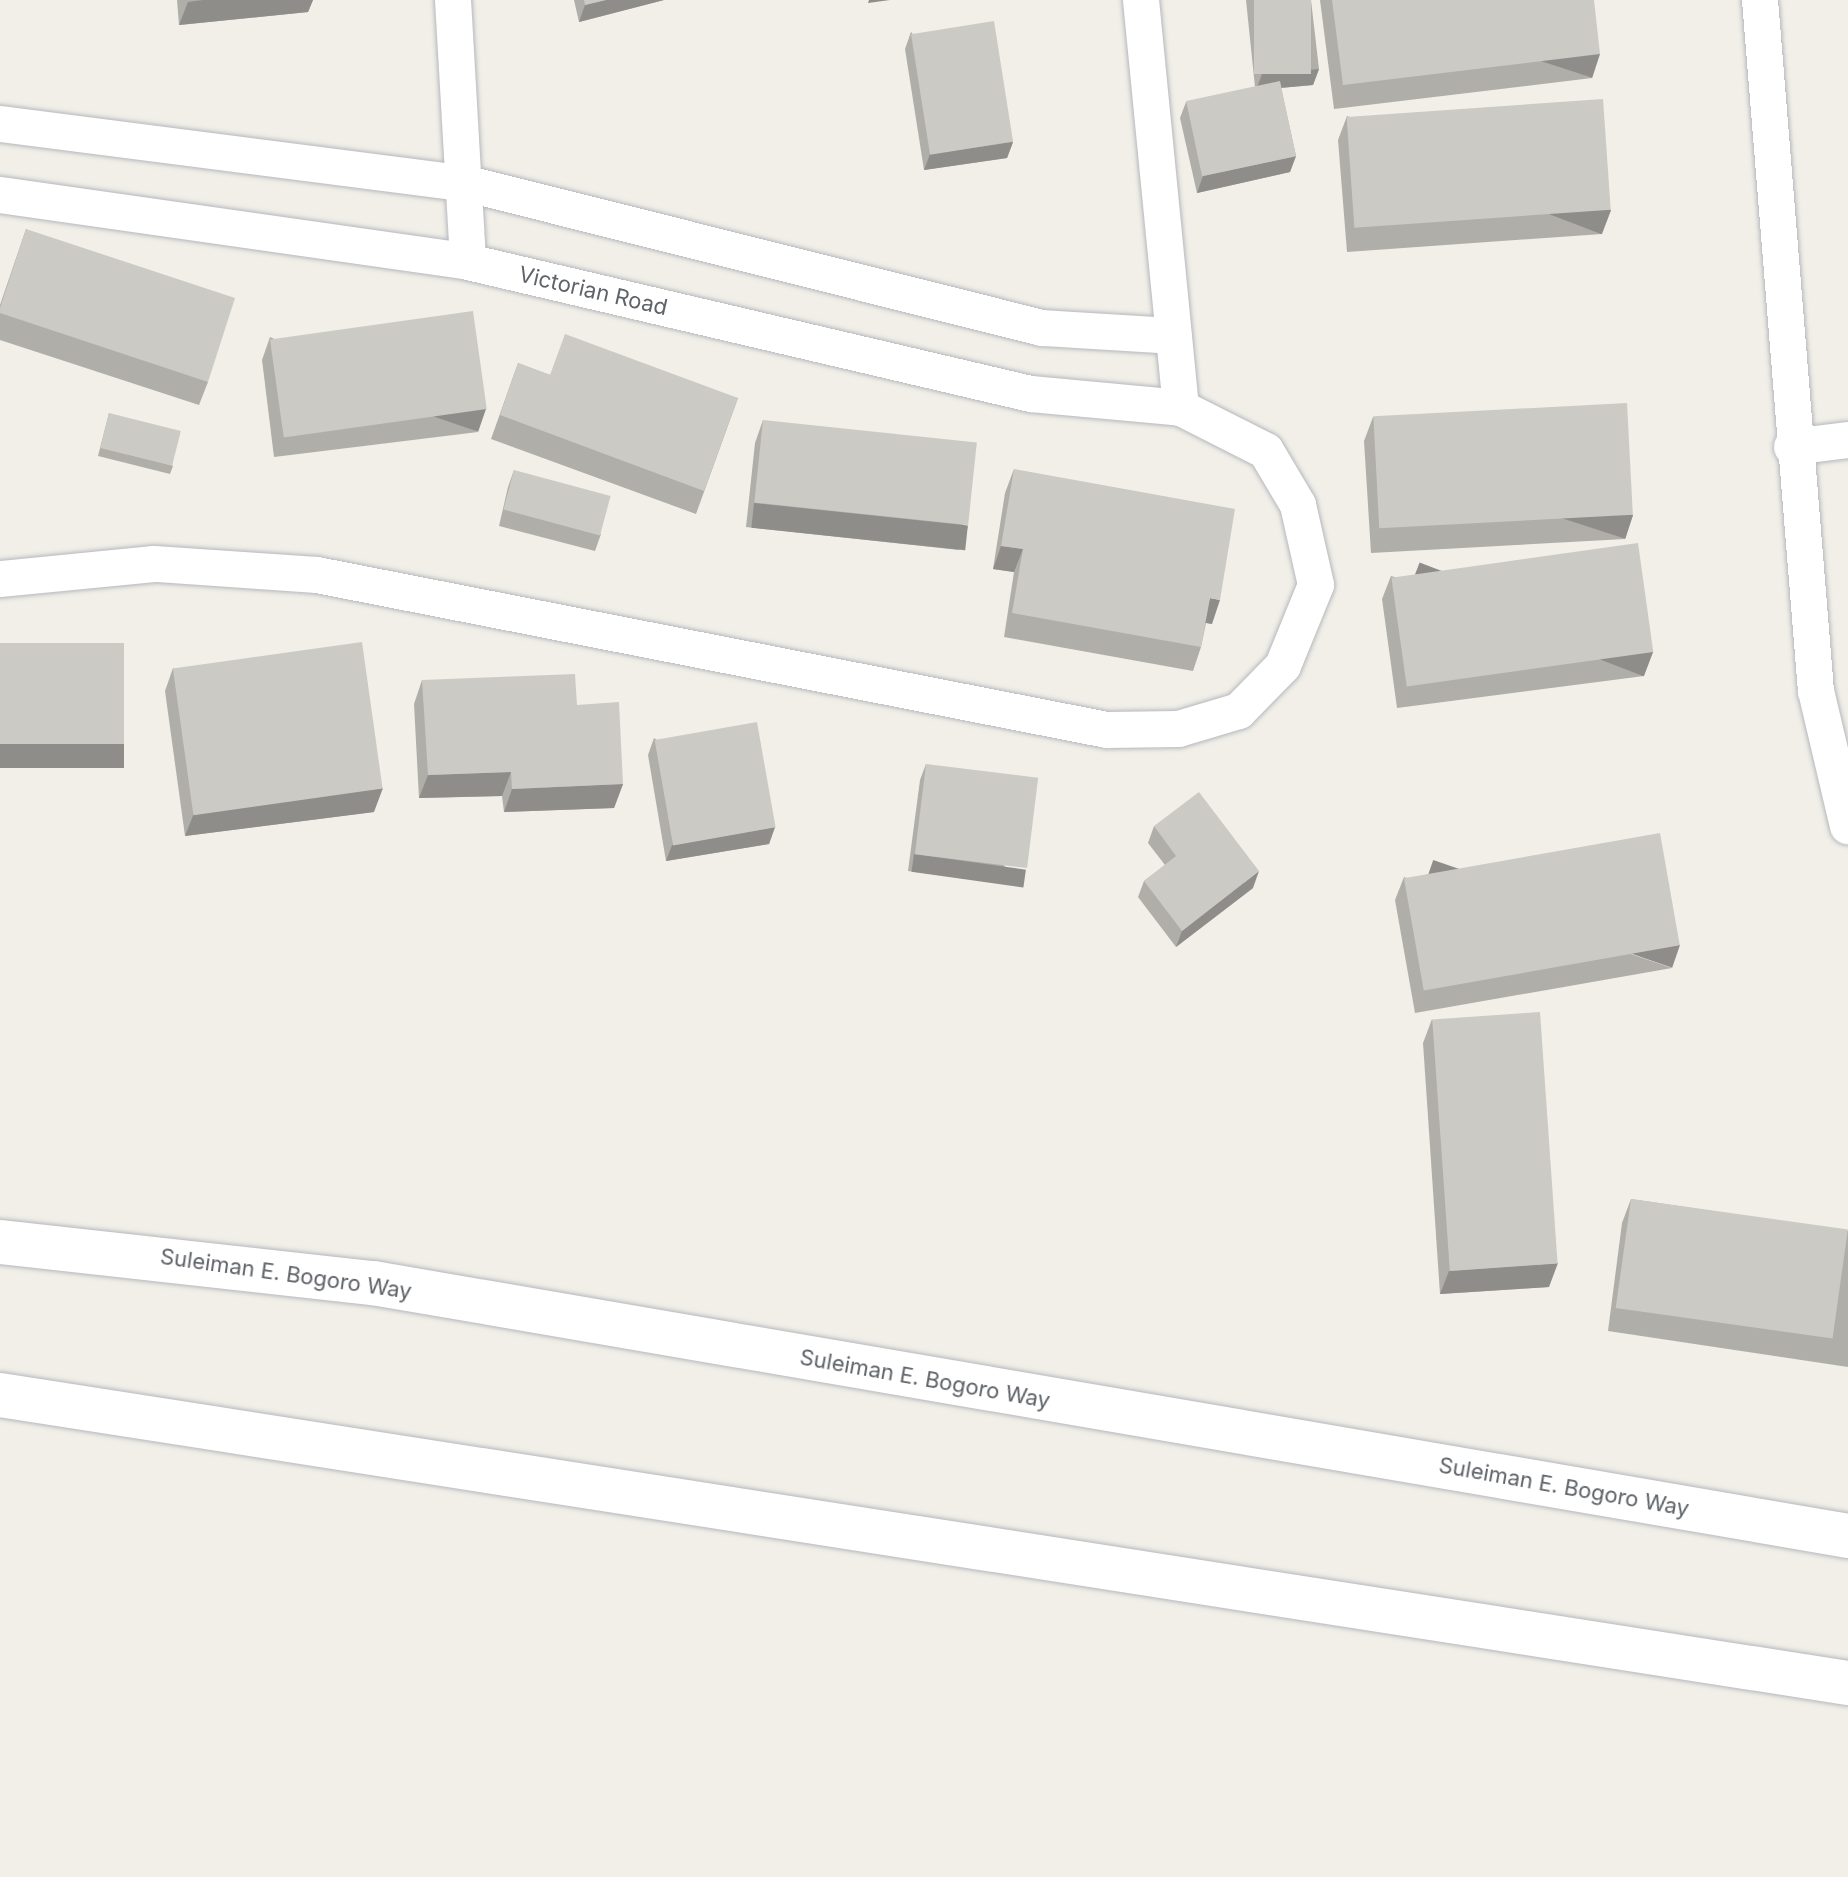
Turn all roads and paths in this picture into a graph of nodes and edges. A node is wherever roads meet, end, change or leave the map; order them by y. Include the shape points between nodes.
1 (453, 0) edge
2 (1141, 0) edge
3 (1760, 0) edge
4 (0, 124) edge
5 (468, 184) junction
6 (0, 195) edge
7 (468, 262) junction
8 (1174, 336) junction
9 (1181, 408) junction
10 (1848, 440) edge
11 (1792, 447) junction
12 (0, 579) edge
13 (1848, 826) edge
14 (0, 1242) edge
15 (0, 1395) edge
16 (1848, 1536) edge
17 (1848, 1683) edge

1 - 5 lane
2 - 8 lane
3 - 11 lane
4 - 5 lane
5 - 7 lane
5 - 8 lane via 1042,328
6 - 7 lane, Victorian Road
7 - 9 lane, Victorian Road via 1031,394
8 - 9 lane
9 - 12 lane via 1266,451 1298,505 1316,585 1283,666 1239,711 1179,729 1107,730 317,575 154,564
10 - 11 lane
11 - 13 lane via 1816,691
14 - 16 street, Suleiman E. Bogoro Way via 373,1283
15 - 17 street

